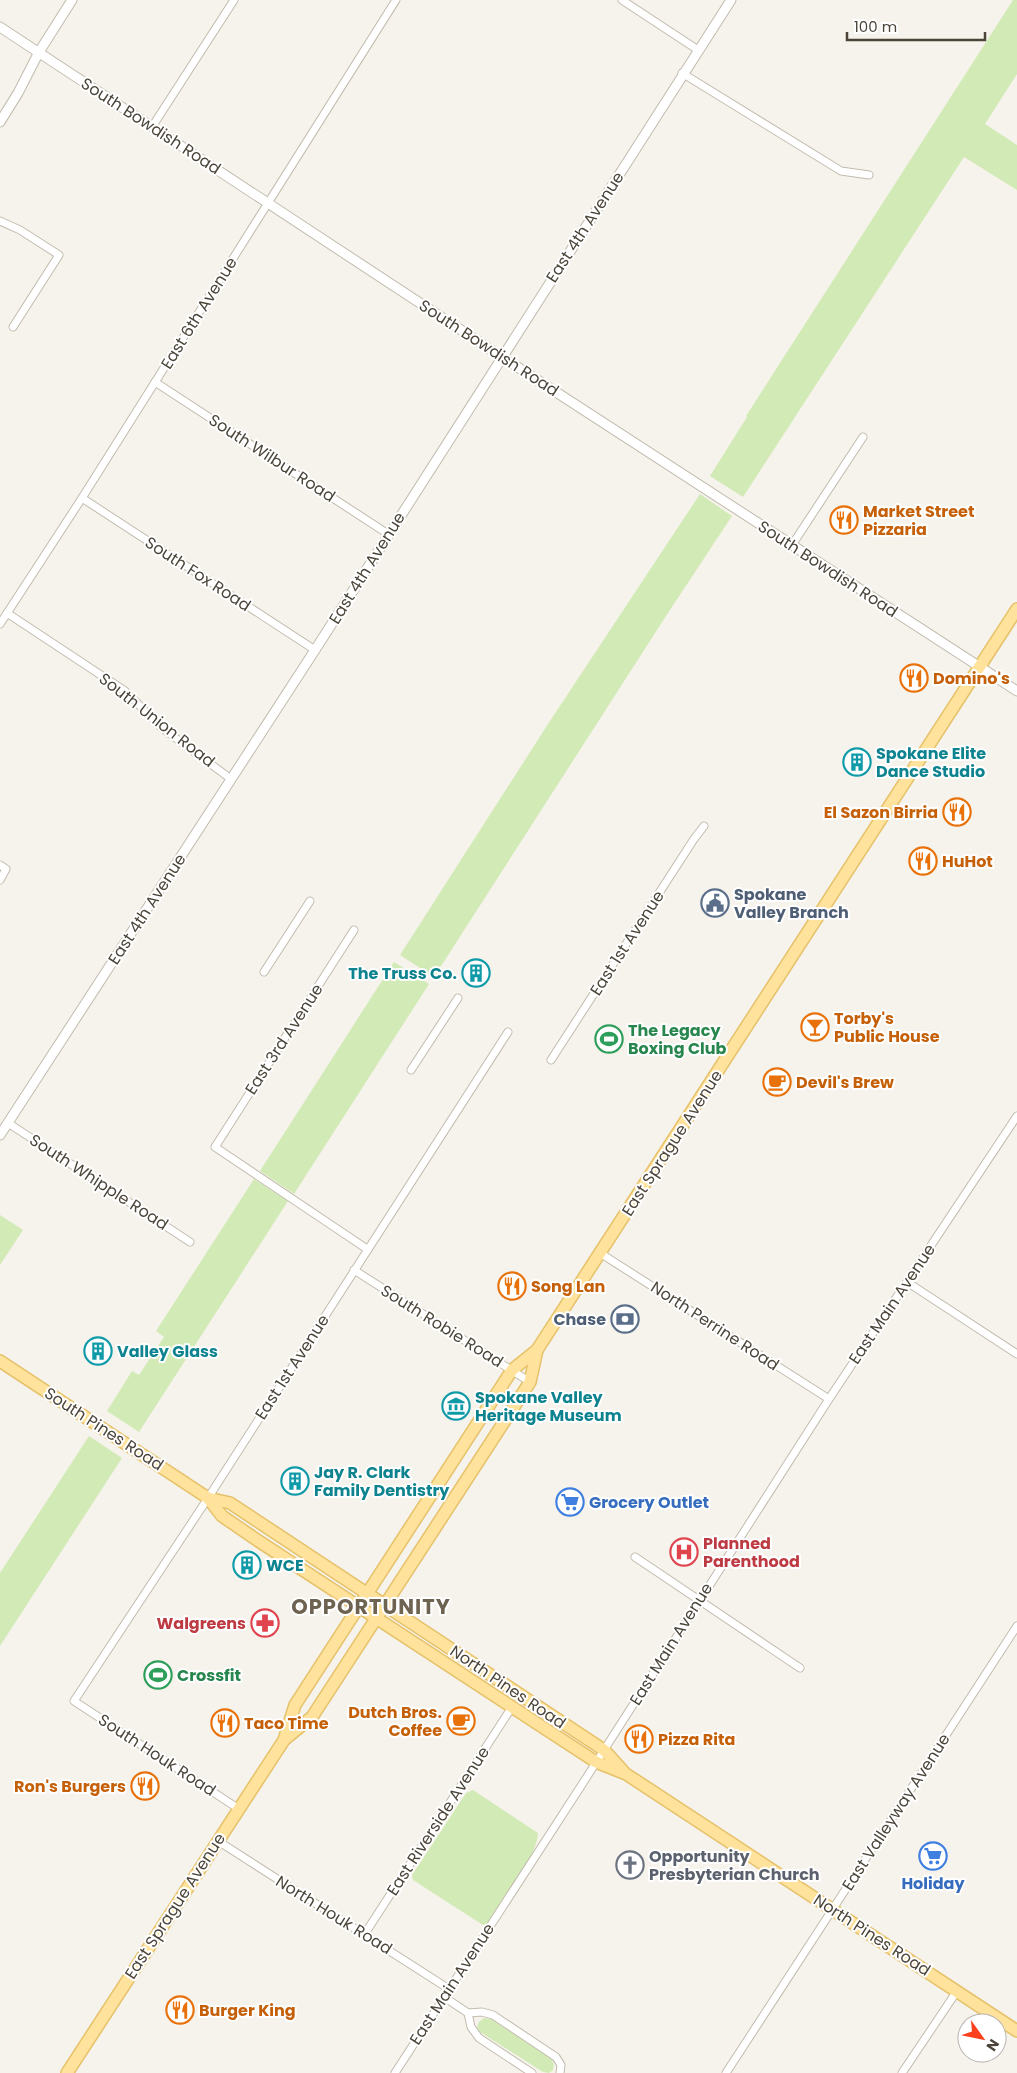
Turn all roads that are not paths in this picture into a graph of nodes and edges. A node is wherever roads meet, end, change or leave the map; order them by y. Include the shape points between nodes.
1 (72, 0) edge
2 (234, 0) edge
3 (396, 0) edge
4 (622, 0) edge
5 (731, 0) edge
6 (0, 27) edge
7 (698, 50) junction
8 (39, 52) junction
9 (682, 73) junction
10 (0, 122) edge
11 (152, 127) junction
12 (869, 175) dead end
13 (268, 203) junction
14 (0, 221) edge
15 (13, 327) dead end
16 (502, 357) junction
17 (155, 382) junction
18 (863, 437) dead end
19 (82, 498) junction
20 (388, 534) junction
21 (792, 545) junction
22 (1017, 609) edge
23 (6, 614) junction
24 (0, 624) edge
25 (314, 650) junction
26 (980, 667) junction
27 (1017, 691) edge
28 (231, 779) junction
29 (704, 826) dead end
30 (3, 867) edge
31 (0, 880) edge
32 (310, 901) dead end
33 (354, 930) dead end
34 (264, 972) dead end
35 (458, 998) dead end
36 (508, 1032) dead end
37 (551, 1060) dead end
38 (411, 1070) dead end
39 (1017, 1116) edge
40 (8, 1123) junction
41 (0, 1135) edge
42 (190, 1242) dead end
43 (367, 1249) junction
44 (600, 1253) junction
45 (354, 1270) junction
46 (907, 1282) junction
47 (537, 1350) junction
48 (1017, 1354) edge
49 (1, 1364) edge
50 (512, 1370) junction
51 (530, 1382) junction
52 (829, 1399) junction
53 (208, 1498) junction
54 (635, 1557) dead end
55 (367, 1594) junction
56 (699, 1600) junction
57 (358, 1606) junction
58 (385, 1606) junction
59 (377, 1619) junction
60 (1017, 1626) edge
61 (800, 1668) dead end
62 (74, 1701) joint
63 (512, 1707) junction
64 (284, 1740) junction
65 (604, 1750) junction
66 (596, 1762) junction
67 (626, 1774) junction
68 (239, 1809) junction
69 (218, 1840) junction
70 (832, 1909) junction
71 (364, 1935) junction
72 (449, 1989) junction
73 (956, 1991) junction
74 (444, 1997) junction
75 (468, 2013) junction
76 (1017, 2031) edge
77 (67, 2073) edge
78 (394, 2073) edge
79 (532, 2073) edge
80 (560, 2073) edge
81 (726, 2073) edge
82 (902, 2073) edge

1 - 8 street
2 - 11 street
3 - 13 street, East 6th Avenue
4 - 7 street
5 - 7 street, East 4th Avenue
6 - 8 street, South Bowdish Road
7 - 9 street, East 4th Avenue
8 - 10 street
8 - 11 street, South Bowdish Road
9 - 12 street via 840,171
9 - 16 street, East 4th Avenue
11 - 13 street, South Bowdish Road
13 - 16 street, South Bowdish Road
13 - 17 street, East 6th Avenue
14 - 15 street via 60,255
16 - 20 street, East 4th Avenue
16 - 21 street, South Bowdish Road
17 - 19 street, East 6th Avenue
17 - 20 street, South Wilbur Road
18 - 21 street
19 - 23 street, East 6th Avenue
19 - 25 street, South Fox Road
20 - 25 street, East 4th Avenue
21 - 26 street, South Bowdish Road
22 - 26 main road, East Sprague Avenue
23 - 24 street, East 6th Avenue
23 - 28 street, South Union Road via 125,691 162,728
25 - 28 street, East 4th Avenue
26 - 27 street, South Bowdish Road
26 - 44 main road, East Sprague Avenue
28 - 40 street, East 4th Avenue
29 - 37 street, East 1st Avenue
30 - 31 street
32 - 34 street
33 - 43 street, East 3rd Avenue via 215,1148
35 - 38 street
36 - 43 street, East 1st Avenue
39 - 46 street, East Main Avenue
40 - 41 street, East 4th Avenue
40 - 42 street, South Whipple Road
43 - 45 street, East 1st Avenue
44 - 47 main road, East Sprague Avenue
44 - 52 street, North Perrine Road
45 - 50 street, South Robie Road
45 - 53 street, East 1st Avenue
46 - 48 street
46 - 52 street, East Main Avenue
47 - 50 main road, East Sprague Avenue
47 - 51 main road, East Sprague Avenue
49 - 53 main road, South Pines Road
50 - 51 street, South Robie Road
50 - 55 main road, East Sprague Avenue
51 - 58 main road, East Sprague Avenue
52 - 56 street, East Main Avenue
53 - 55 main road, South Pines Road via 230,1503
53 - 57 main road, South Pines Road via 222,1516
53 - 62 street, East 1st Avenue
54 - 56 street
55 - 57 main road, East Sprague Avenue
55 - 58 main road, South Pines Road
56 - 61 street
56 - 65 street, East Main Avenue
57 - 59 main road, South Pines Road
57 - 64 main road, East Sprague Avenue via 295,1705
58 - 59 main road, East Sprague Avenue
58 - 65 main road, North Pines Road
59 - 63 main road, North Pines Road
59 - 64 main road, East Sprague Avenue via 312,1717
60 - 70 street, East Valleyway Avenue
62 - 68 street, South Houk Road
63 - 66 main road, North Pines Road
63 - 71 street, East Riverside Avenue
64 - 68 main road, East Sprague Avenue
65 - 66 street, East Main Avenue
65 - 67 main road, North Pines Road
66 - 67 main road, North Pines Road
66 - 72 street, East Main Avenue
67 - 70 main road, North Pines Road
68 - 69 main road, East Sprague Avenue
69 - 71 street, North Houk Road
69 - 77 main road, East Sprague Avenue
70 - 73 main road, North Pines Road
70 - 81 street, East Valleyway Avenue
71 - 72 street, North Houk Road
72 - 74 street, East Main Avenue
73 - 76 main road, North Pines Road
73 - 82 street
74 - 75 street
74 - 78 street, East Main Avenue
75 - 79 street via 471,2027 479,2038
75 - 80 street via 493,2015 556,2057 561,2065

